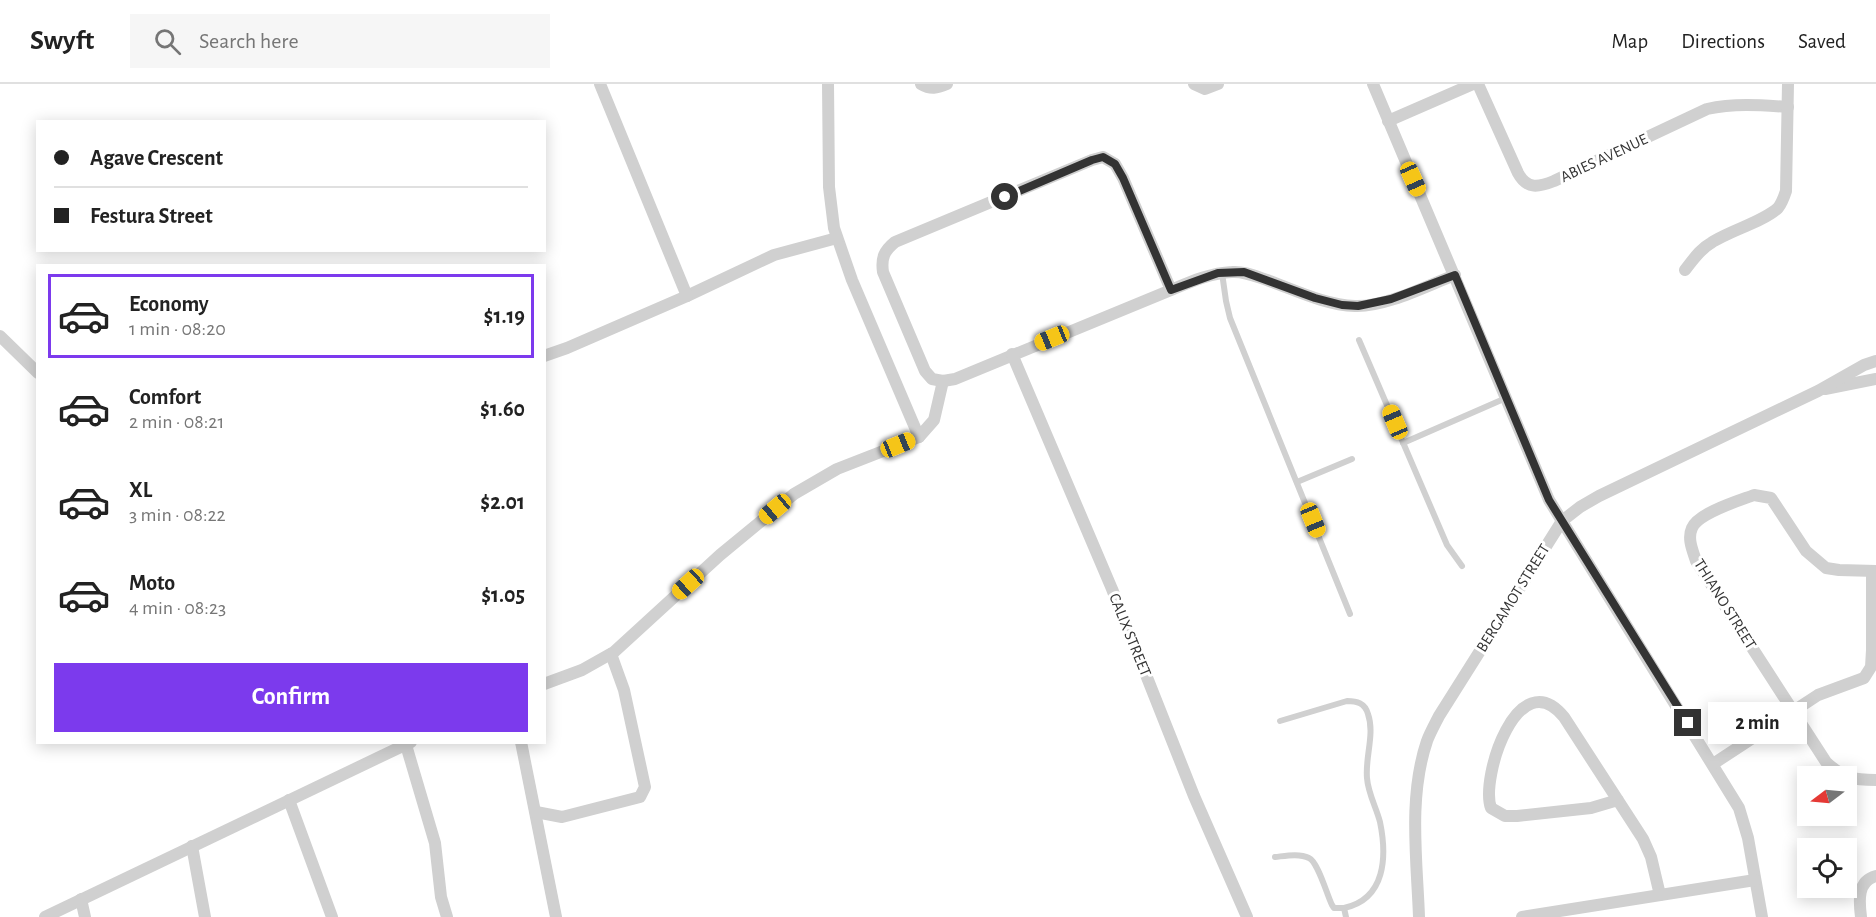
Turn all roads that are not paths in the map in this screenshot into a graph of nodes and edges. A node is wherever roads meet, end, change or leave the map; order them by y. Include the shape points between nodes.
1 (600, 84) edge
2 (828, 84) edge
3 (947, 84) edge
4 (1194, 84) edge
5 (1218, 84) edge
6 (1373, 84) edge
7 (1473, 84) edge
8 (1478, 84) edge
9 (1788, 84) edge
10 (924, 86) edge
11 (1788, 107) junction
12 (1388, 121) junction
13 (837, 238) junction
14 (1685, 270) dead end
15 (1222, 273) junction
16 (1455, 275) junction
17 (1171, 290) junction
18 (687, 296) junction
19 (0, 336) edge
20 (1359, 340) dead end
21 (1012, 354) junction
22 (546, 355) edge
23 (1876, 361) edge
24 (36, 371) edge
25 (1876, 379) edge
26 (943, 381) junction
27 (1818, 391) junction
28 (1506, 398) junction
29 (919, 436) junction
30 (1404, 443) junction
31 (1352, 459) dead end
32 (1297, 482) junction
33 (1562, 521) junction
34 (1462, 566) dead end
35 (1874, 571) edge
36 (1350, 614) dead end
37 (611, 654) junction
38 (546, 683) edge
39 (1794, 712) junction
40 (1280, 721) dead end
41 (409, 744) edge
42 (521, 744) edge
43 (1713, 764) junction
44 (1876, 780) edge
45 (289, 800) junction
46 (1618, 801) junction
47 (536, 812) junction
48 (192, 846) junction
49 (1275, 857) dead end
50 (1876, 876) edge
51 (1755, 880) junction
52 (1660, 896) junction
53 (81, 899) junction
54 (1344, 908) junction
55 (1582, 913) edge
56 (45, 917) edge
57 (85, 917) edge
58 (205, 917) edge
59 (332, 917) edge
60 (447, 917) edge
61 (556, 917) edge
62 (1247, 917) edge
63 (1346, 917) edge
64 (1419, 917) edge
65 (1522, 917) edge
66 (1762, 917) edge
67 (1861, 917) edge

1 - 18 street
2 - 13 street via 829,187
3 - 10 street via 936,88
4 - 5 street via 1205,89
6 - 12 street
7 - 12 street
8 - 11 street, ABIES AVENUE via 1518,173 1532,186 1554,181 1707,109 1732,105
9 - 11 street
11 - 14 street via 1783,201 1768,214 1710,243
12 - 16 street
13 - 18 street via 774,255
13 - 29 street
15 - 16 street via 1244,272 1315,298 1358,306 1391,299
15 - 17 street
15 - 32 lane via 1230,318
16 - 28 street
17 - 21 street
17 - 26 street via 1115,164 1103,157 1092,160 895,242 883,254 883,272 925,371 932,379
18 - 22 street
19 - 24 street
20 - 30 lane
21 - 26 street
21 - 62 street, CALIX STREET
23 - 27 street, BERGAMOT STREET
25 - 27 street, BERGAMOT STREET
26 - 29 street via 934,420
27 - 33 street, BERGAMOT STREET via 1599,496
28 - 30 lane
28 - 33 street via 1549,500
29 - 37 street via 837,469 794,494
30 - 34 lane via 1447,545
31 - 32 lane
32 - 36 lane
33 - 43 street
33 - 64 street, BERGAMOT STREET via 1439,716 1427,742 1415,808
35 - 39 street via 1871,667 1864,678 1818,695
35 - 39 street, THIANO STREET via 1826,568 1806,551 1771,498 1762,495 1701,517 1692,528 1690,539 1696,561
37 - 38 street
37 - 47 street via 624,690 645,787 640,797 588,812 562,817
39 - 43 street
39 - 44 street, THIANO STREET via 1838,774
40 - 54 lane via 1347,701 1365,706 1368,714 1367,778 1379,821 1382,864 1372,894
41 - 45 street
41 - 60 street via 435,843
42 - 47 street
43 - 51 street via 1739,808
45 - 48 street
45 - 59 street
46 - 46 street via 1557,709 1537,700 1517,712 1492,770 1488,790 1491,808 1505,816 1517,816
46 - 52 street via 1648,848
47 - 61 street
48 - 53 street
48 - 58 street
49 - 54 lane via 1310,858 1334,908
50 - 67 street via 1864,883 1859,893
51 - 52 street
51 - 66 street
52 - 55 street
53 - 56 street
53 - 57 street
54 - 63 lane
55 - 65 street

